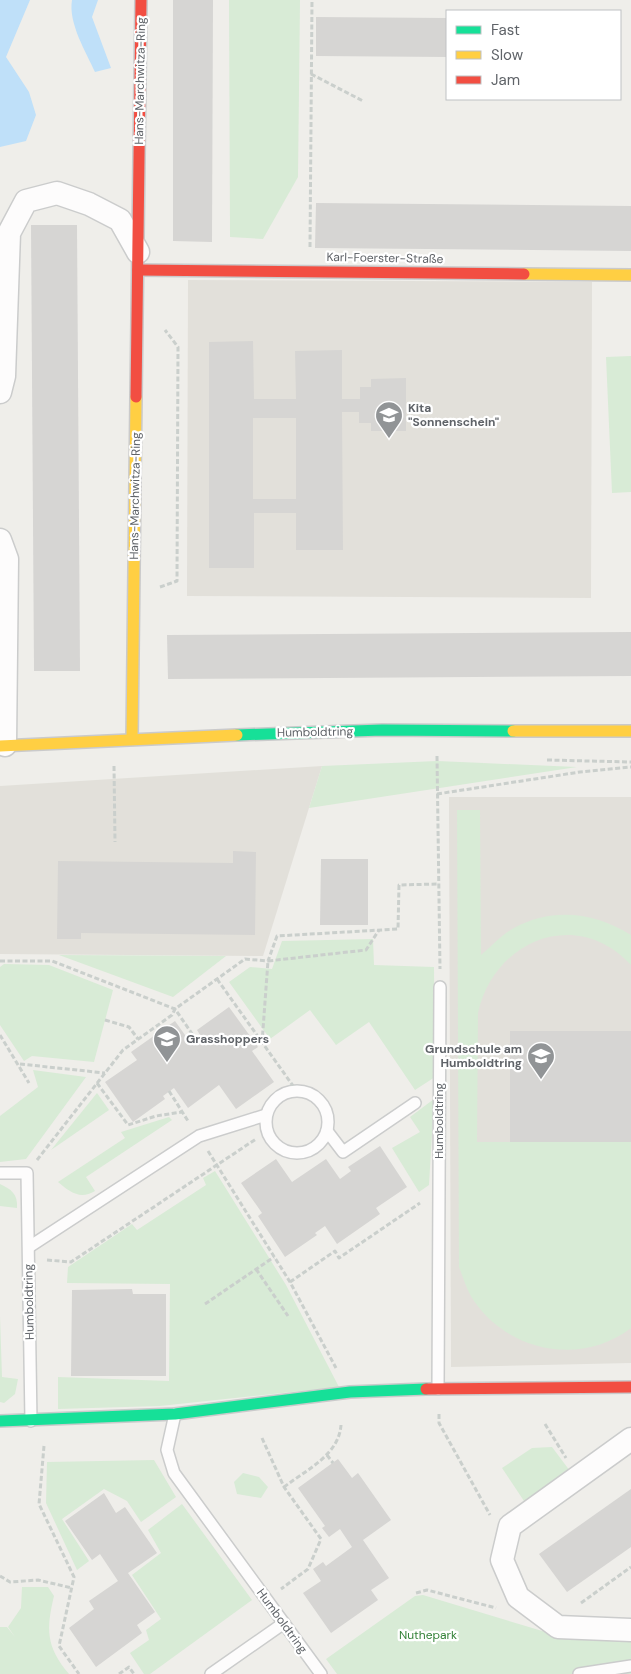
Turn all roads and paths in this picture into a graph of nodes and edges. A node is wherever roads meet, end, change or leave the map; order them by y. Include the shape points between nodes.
1 (141, 0) edge
2 (312, 0) edge
3 (311, 74) junction
4 (363, 101) dead end
5 (138, 261) junction
6 (310, 272) junction
7 (631, 274) edge
8 (162, 326) dead end
9 (0, 392) edge
10 (2, 552) edge
11 (134, 597) junction
12 (631, 731) edge
13 (132, 739) junction
14 (2, 746) edge
15 (437, 756) dead end
16 (114, 765) dead end
17 (631, 767) edge
18 (437, 794) junction
19 (116, 842) dead end
20 (439, 884) junction
21 (379, 930) junction
22 (0, 961) edge
23 (268, 962) junction
24 (217, 979) junction
25 (440, 987) joint
26 (174, 1009) junction
27 (106, 1020) dead end
28 (0, 1035) edge
29 (195, 1038) dead end
30 (138, 1039) junction
31 (262, 1042) junction
32 (20, 1064) junction
33 (105, 1073) junction
34 (29, 1083) dead end
35 (97, 1083) junction
36 (296, 1090) junction
37 (169, 1092) dead end
38 (415, 1103) dead end
39 (182, 1112) junction
40 (266, 1115) junction
41 (327, 1131) junction
42 (267, 1132) junction
43 (199, 1136) junction
44 (217, 1166) junction
45 (0, 1173) edge
46 (27, 1173) junction
47 (439, 1191) junction
48 (29, 1253) junction
49 (274, 1257) junction
50 (256, 1269) junction
51 (290, 1282) junction
52 (205, 1304) dead end
53 (288, 1316) dead end
54 (631, 1387) edge
55 (438, 1389) junction
56 (350, 1392) junction
57 (175, 1414) junction
58 (0, 1420) edge
59 (46, 1420) junction
60 (31, 1421) junction
61 (545, 1424) dead end
62 (340, 1425) dead end
63 (262, 1438) dead end
64 (631, 1439) edge
65 (327, 1454) junction
66 (333, 1463) dead end
67 (578, 1478) junction
68 (284, 1487) junction
69 (506, 1544) junction
70 (631, 1567) edge
71 (0, 1576) edge
72 (72, 1588) junction
73 (416, 1592) dead end
74 (267, 1600) junction
75 (505, 1610) dead end
76 (553, 1622) junction
77 (284, 1623) junction
78 (631, 1630) edge
79 (631, 1666) edge
80 (79, 1674) edge
81 (119, 1674) edge
82 (134, 1674) edge
83 (211, 1674) edge
84 (321, 1674) edge
85 (579, 1674) edge

1 - 5 street, Hans-Marchwitza-Ring
2 - 3 path
3 - 4 path
3 - 6 path
5 - 6 street, Karl-Foerster-Straße
5 - 9 street via 120,220 57,193 26,201 9,233 4,376
5 - 11 street, Hans-Marchwitza-Ring
6 - 7 street, Karl-Foerster-Straße
8 - 11 path via 178,347 177,581
10 - 14 street
11 - 13 street, Hans-Marchwitza-Ring
12 - 13 street, Humboldtring via 382,730
13 - 14 street, Humboldtring
15 - 18 path
16 - 19 path
17 - 18 path
18 - 20 path
20 - 21 path via 399,886 398,929
20 - 25 path
21 - 23 path via 366,950
21 - 23 path via 277,936
22 - 26 path via 52,961
23 - 24 path via 245,959
23 - 31 path
24 - 26 path
24 - 31 path
25 - 47 lane, Humboldtring
26 - 29 path
26 - 30 path via 172,1015
27 - 30 path via 129,1027
28 - 32 path
30 - 33 path via 123,1050
31 - 36 path
32 - 33 path
32 - 34 path
33 - 35 path
35 - 39 path via 128,1125
35 - 46 path
36 - 40 lane via 277,1097
36 - 41 lane via 315,1095 327,1111
37 - 39 path
38 - 41 lane via 343,1152
39 - 43 path
40 - 42 lane
40 - 43 lane, Humboldtring
41 - 42 lane via 316,1147 298,1153 279,1148
42 - 44 path
43 - 44 path
43 - 48 lane, Humboldtring
44 - 48 path via 71,1262
44 - 49 path
45 - 46 lane
46 - 48 lane
47 - 51 path via 339,1258 335,1251
47 - 55 lane, Humboldtring
48 - 60 lane, Humboldtring
49 - 50 path
49 - 51 path
50 - 52 path
50 - 53 path
51 - 56 path
54 - 55 street
55 - 56 street
55 - 69 path via 439,1423
56 - 57 street
57 - 59 street
57 - 74 lane, Humboldtring via 166,1450 174,1472
58 - 60 street
59 - 60 street
59 - 72 path via 39,1504 74,1577
61 - 67 path
62 - 65 path via 340,1434
63 - 68 path
64 - 67 street
65 - 66 path
65 - 68 path
67 - 69 street via 510,1526
68 - 74 path via 321,1539 308,1569
69 - 76 street via 502,1560 518,1597
70 - 76 path
71 - 72 path via 10,1582 38,1580
72 - 80 path via 59,1646
73 - 75 path via 427,1590
74 - 77 lane, Humboldtring
76 - 78 street via 558,1627
77 - 83 lane
77 - 84 lane, Humboldtring
79 - 85 lane
81 - 82 path via 129,1667

